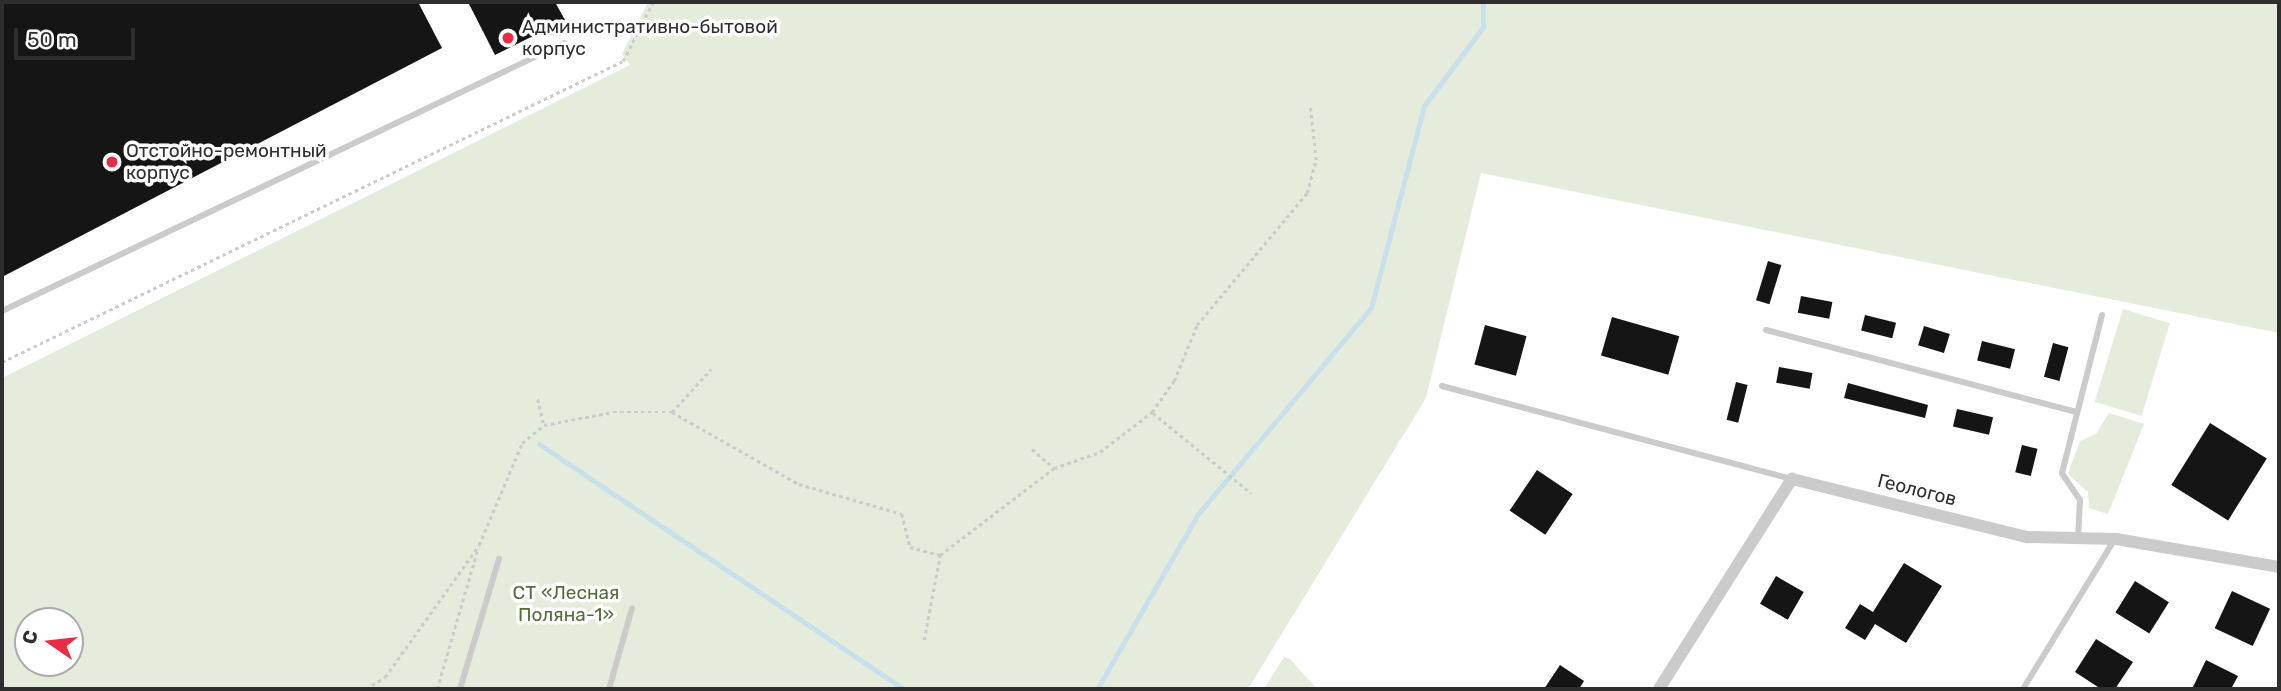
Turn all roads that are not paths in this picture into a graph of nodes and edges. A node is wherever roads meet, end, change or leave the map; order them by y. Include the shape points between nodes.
1 (564, 43) dead end
2 (2, 311) edge
3 (2102, 315) dead end
4 (1766, 330) dead end
5 (1442, 386) dead end
6 (2076, 412) junction
7 (1792, 479) junction
8 (2078, 538) junction
9 (2116, 538) junction
10 (499, 559) dead end
11 (2279, 567) edge
12 (632, 608) dead end
13 (460, 689) edge
14 (609, 689) edge
15 (1659, 689) edge
16 (2023, 689) edge

1 - 2 lane
3 - 6 lane
4 - 6 lane
5 - 7 lane
6 - 8 lane via 2062,473 2080,500
7 - 8 street, Геологов via 2027,537
7 - 15 street
8 - 9 street, Геологов
9 - 11 street, Геологов
9 - 16 lane
10 - 13 lane
12 - 14 lane

